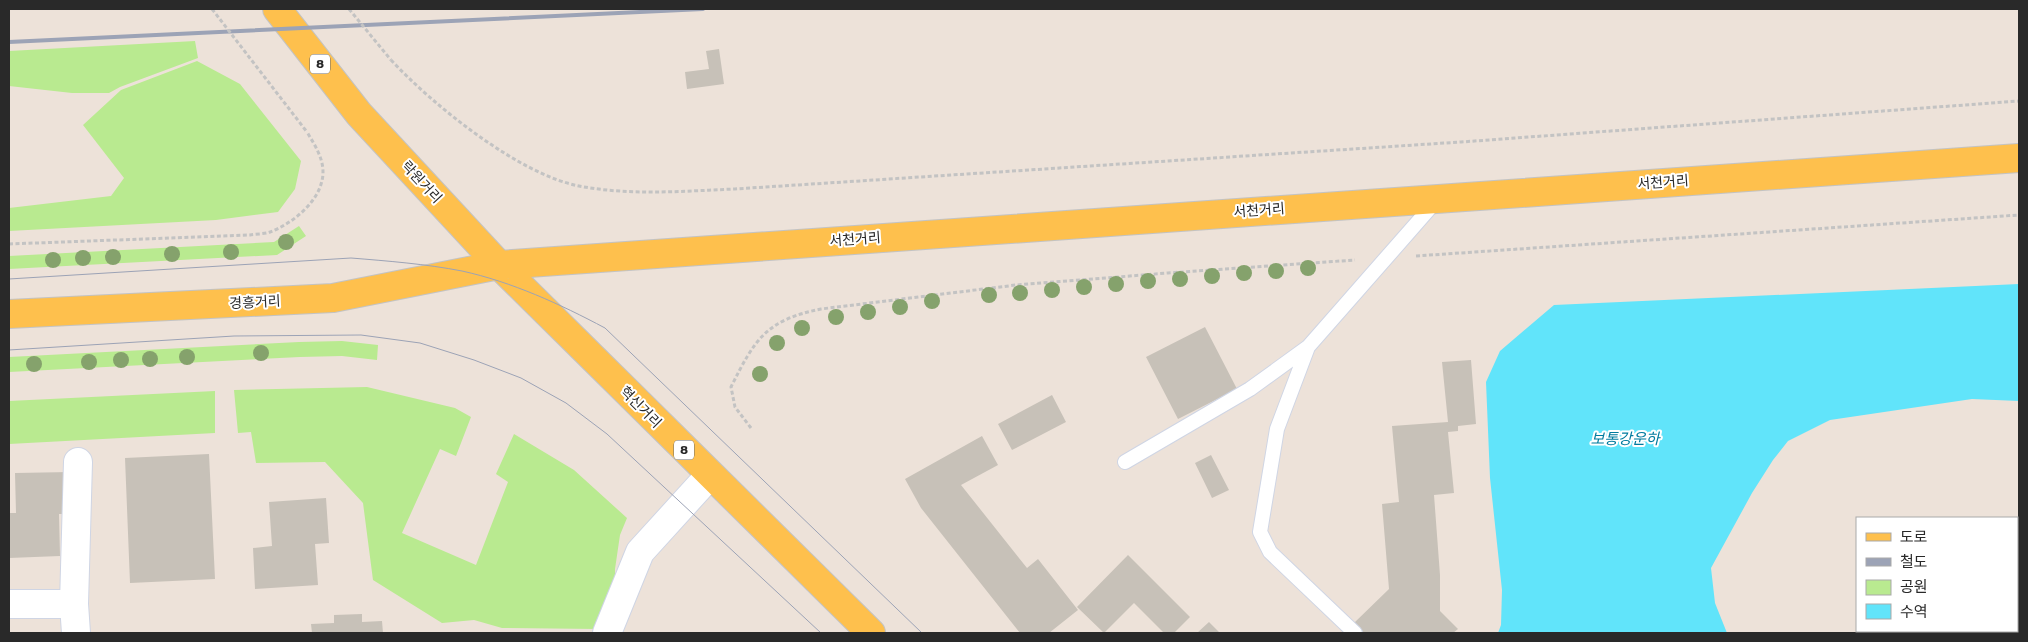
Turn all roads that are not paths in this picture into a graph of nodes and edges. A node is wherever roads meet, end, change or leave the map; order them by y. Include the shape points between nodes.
1 (277, 9) edge
2 (2019, 158) edge
3 (1440, 198) junction
4 (499, 265) junction
5 (9, 314) edge
6 (1308, 347) junction
7 (78, 462) dead end
8 (1125, 462) dead end
9 (710, 475) junction
10 (9, 604) edge
11 (74, 604) junction
12 (76, 633) edge
13 (608, 633) edge
14 (871, 633) edge
15 (1355, 633) edge

1 - 4 main road, 락원거리 / 8 via 347,98
2 - 3 main road, 서천거리
3 - 4 main road, 서천거리
3 - 6 lane
4 - 5 main road, 경흥거리 via 333,298
4 - 9 main road, 혁신거리 / 8
6 - 8 lane via 1250,389
6 - 15 lane via 1278,429 1260,532 1270,552
7 - 11 street
9 - 13 street via 640,552
9 - 14 main road, 혁신거리 / 8
10 - 11 street
11 - 12 street

